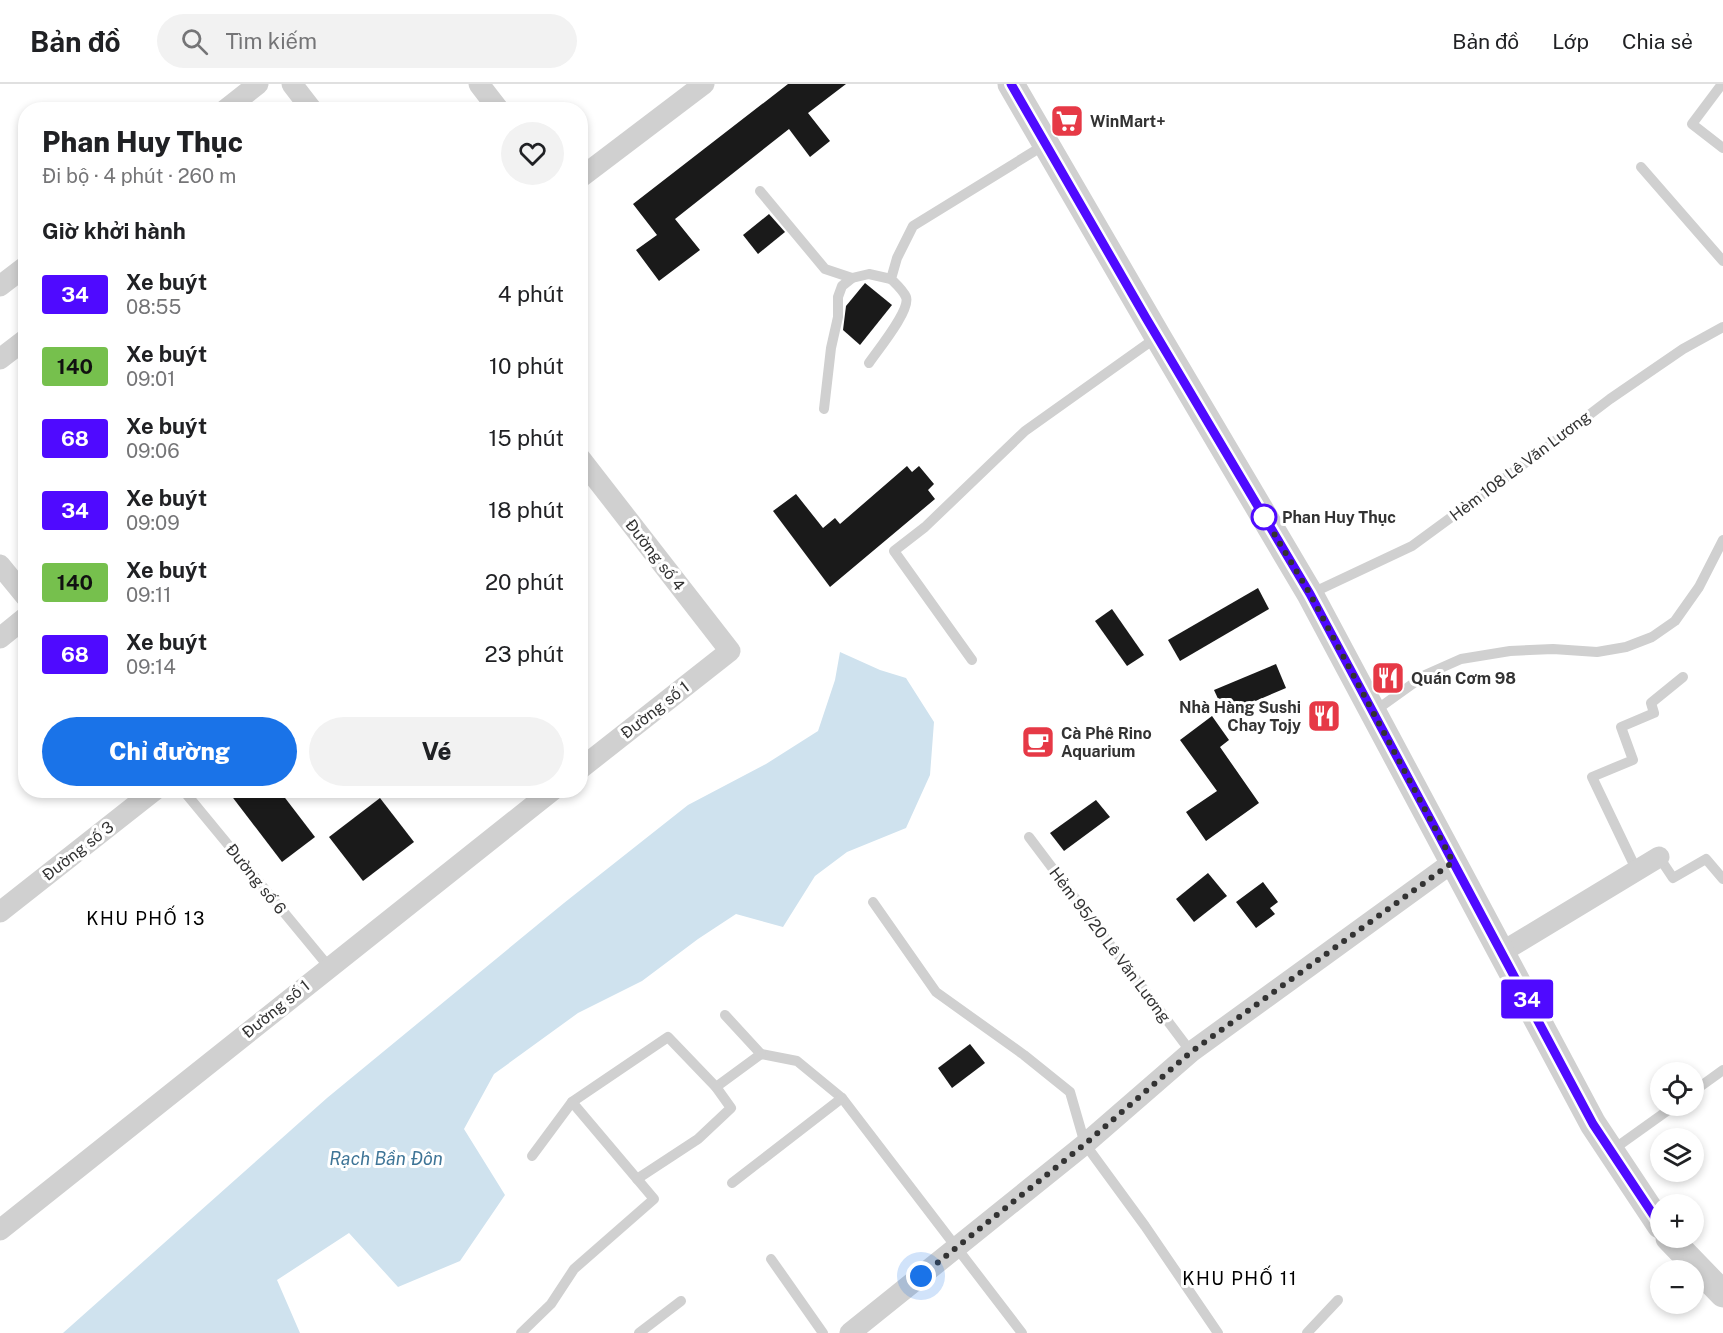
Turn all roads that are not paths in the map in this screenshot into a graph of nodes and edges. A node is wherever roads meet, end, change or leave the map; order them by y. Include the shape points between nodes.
1 (258, 84) edge
2 (292, 84) edge
3 (479, 84) edge
4 (704, 84) edge
5 (1011, 84) edge
6 (1722, 84) edge
7 (235, 102) edge
8 (306, 102) edge
9 (493, 102) edge
10 (1046, 144) junction
11 (1723, 148) edge
12 (1641, 167) dead end
13 (588, 172) edge
14 (760, 191) dead end
15 (1723, 261) edge
16 (18, 272) edge
17 (852, 278) junction
18 (891, 279) junction
19 (0, 286) edge
20 (1723, 327) edge
21 (1158, 337) junction
22 (18, 345) edge
23 (0, 359) edge
24 (869, 363) dead end
25 (824, 409) dead end
26 (588, 468) edge
27 (1723, 540) edge
28 (0, 564) edge
29 (18, 587) edge
30 (1310, 594) junction
31 (18, 624) edge
32 (0, 638) edge
33 (730, 651) joint
34 (972, 660) dead end
35 (1683, 677) dead end
36 (1372, 713) junction
37 (588, 763) edge
38 (145, 798) edge
39 (190, 798) edge
40 (543, 798) edge
41 (1029, 837) dead end
42 (1659, 857) joint
43 (1453, 862) junction
44 (1637, 871) junction
45 (1723, 879) edge
46 (873, 902) dead end
47 (0, 912) edge
48 (1502, 952) junction
49 (329, 968) junction
50 (725, 1015) dead end
51 (1191, 1052) junction
52 (761, 1054) junction
53 (1723, 1070) edge
54 (1704, 1084) edge
55 (716, 1087) junction
56 (842, 1098) junction
57 (572, 1102) junction
58 (1660, 1116) edge
59 (1085, 1144) junction
60 (1610, 1152) junction
61 (532, 1156) dead end
62 (637, 1179) junction
63 (732, 1183) dead end
64 (1650, 1210) edge
65 (0, 1230) edge
66 (956, 1248) junction
67 (1679, 1248) edge
68 (771, 1260) dead end
69 (1723, 1294) edge
70 (1338, 1300) dead end
71 (681, 1301) dead end
72 (521, 1333) edge
73 (639, 1333) edge
74 (823, 1333) edge
75 (850, 1333) edge
76 (1022, 1333) edge
77 (1218, 1333) edge
78 (1307, 1333) edge

1 - 7 street
2 - 8 street
3 - 9 street
4 - 13 street
5 - 10 street
6 - 11 lane via 1692,124
10 - 18 lane via 913,226
10 - 21 street
12 - 15 lane
14 - 17 lane via 825,269
16 - 19 street
17 - 18 lane via 869,274
17 - 25 lane via 842,286 838,297
18 - 24 lane via 905,295 906,306
20 - 30 lane, Hẻm 108 Lê Văn Lương via 1683,348 1610,399 1412,546
21 - 30 street
21 - 34 lane via 1025,431 925,527 894,551
22 - 23 street
26 - 33 street, Đường số 4
27 - 36 lane via 1699,587 1675,621 1652,637 1597,652 1521,650 1461,659 1425,675
28 - 29 street
30 - 36 street
31 - 32 street
33 - 37 street, Đường số 1
35 - 44 lane via 1651,703 1654,713 1621,727 1633,760 1592,777
36 - 43 street
38 - 47 street, Đường số 3
39 - 49 lane, Đường số 6
40 - 49 street, Đường số 1
41 - 51 lane, Hẻm 95/20 Lê Văn Lương
42 - 44 street
42 - 45 lane via 1673,878 1706,859
43 - 48 street
43 - 51 street
44 - 48 street
46 - 59 lane via 936,992 1070,1092
48 - 60 street
49 - 65 street, Đường số 1
50 - 52 lane
51 - 59 street
52 - 55 lane
52 - 56 lane via 797,1060
53 - 54 lane
55 - 57 lane via 668,1037
55 - 62 lane via 731,1108 698,1139
56 - 63 lane
56 - 66 lane
57 - 61 lane
57 - 62 lane
58 - 60 lane
59 - 66 street
59 - 77 lane
60 - 64 street
62 - 72 lane via 654,1199 574,1269 551,1304
66 - 75 street
66 - 76 lane
67 - 69 street
68 - 74 lane
70 - 78 lane
71 - 73 lane

